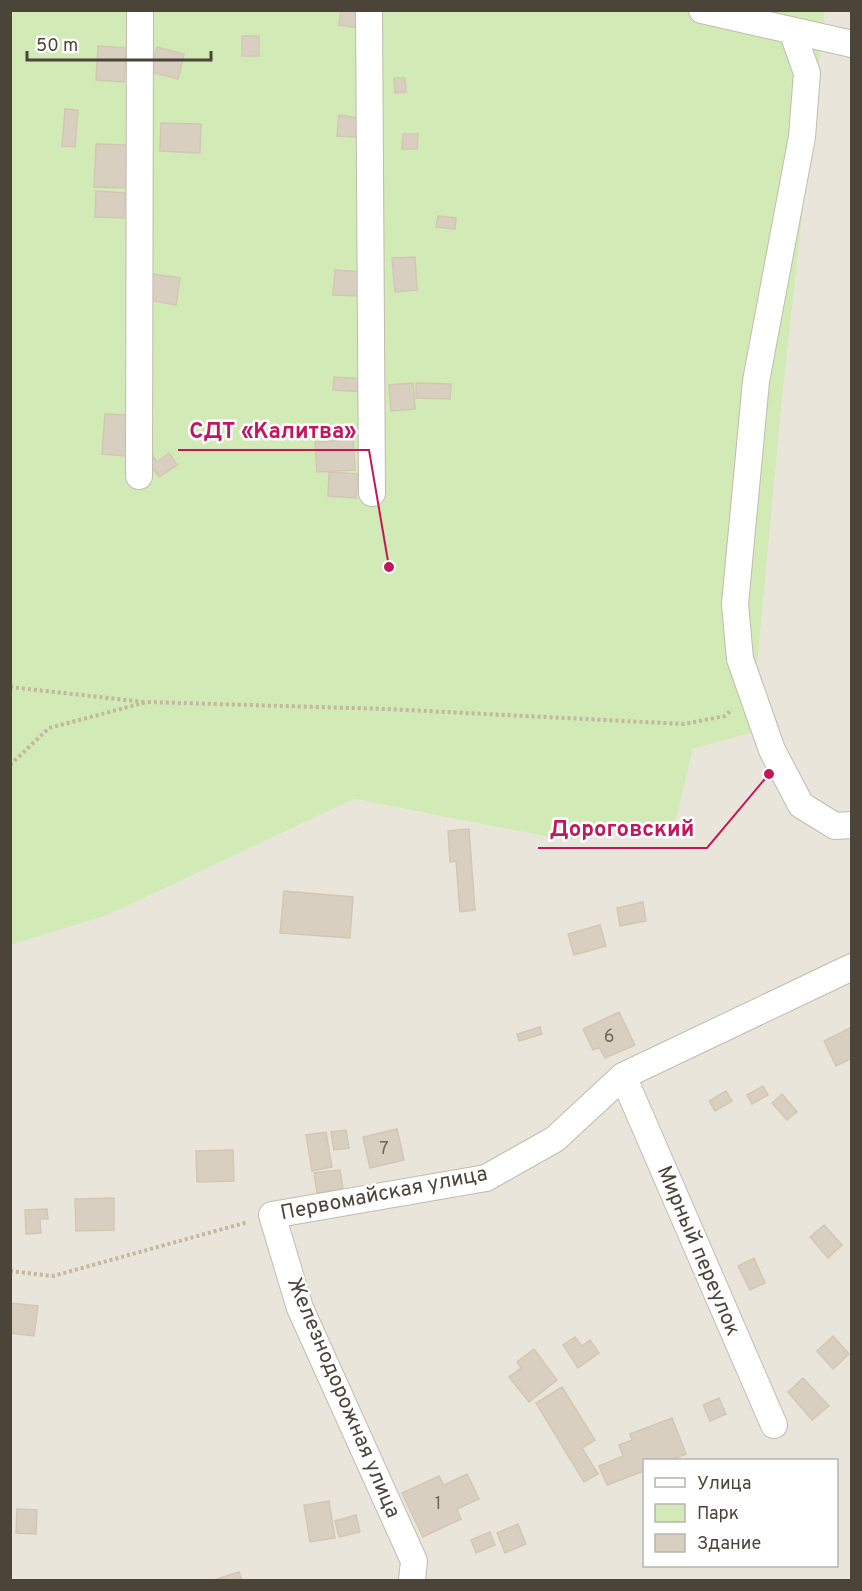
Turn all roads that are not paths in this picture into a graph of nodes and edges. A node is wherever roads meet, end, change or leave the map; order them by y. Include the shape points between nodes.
1 (140, 10) edge
2 (369, 10) edge
3 (702, 10) edge
4 (792, 31) junction
5 (852, 44) edge
6 (140, 476) dead end
7 (372, 493) dead end
8 (852, 825) edge
9 (852, 967) edge
10 (623, 1076) junction
11 (272, 1215) joint
12 (774, 1425) dead end
13 (412, 1581) edge

1 - 6 street
2 - 7 street
3 - 4 street
4 - 5 street
4 - 8 street via 807,73 801,137 756,381 735,604 740,659 772,750 801,805 835,826
9 - 10 street, Первомайская улица
10 - 11 street, Первомайская улица via 555,1139 486,1178
10 - 12 street, Мирный переулок
11 - 13 street, Железнодорожная улица via 300,1308 414,1561

